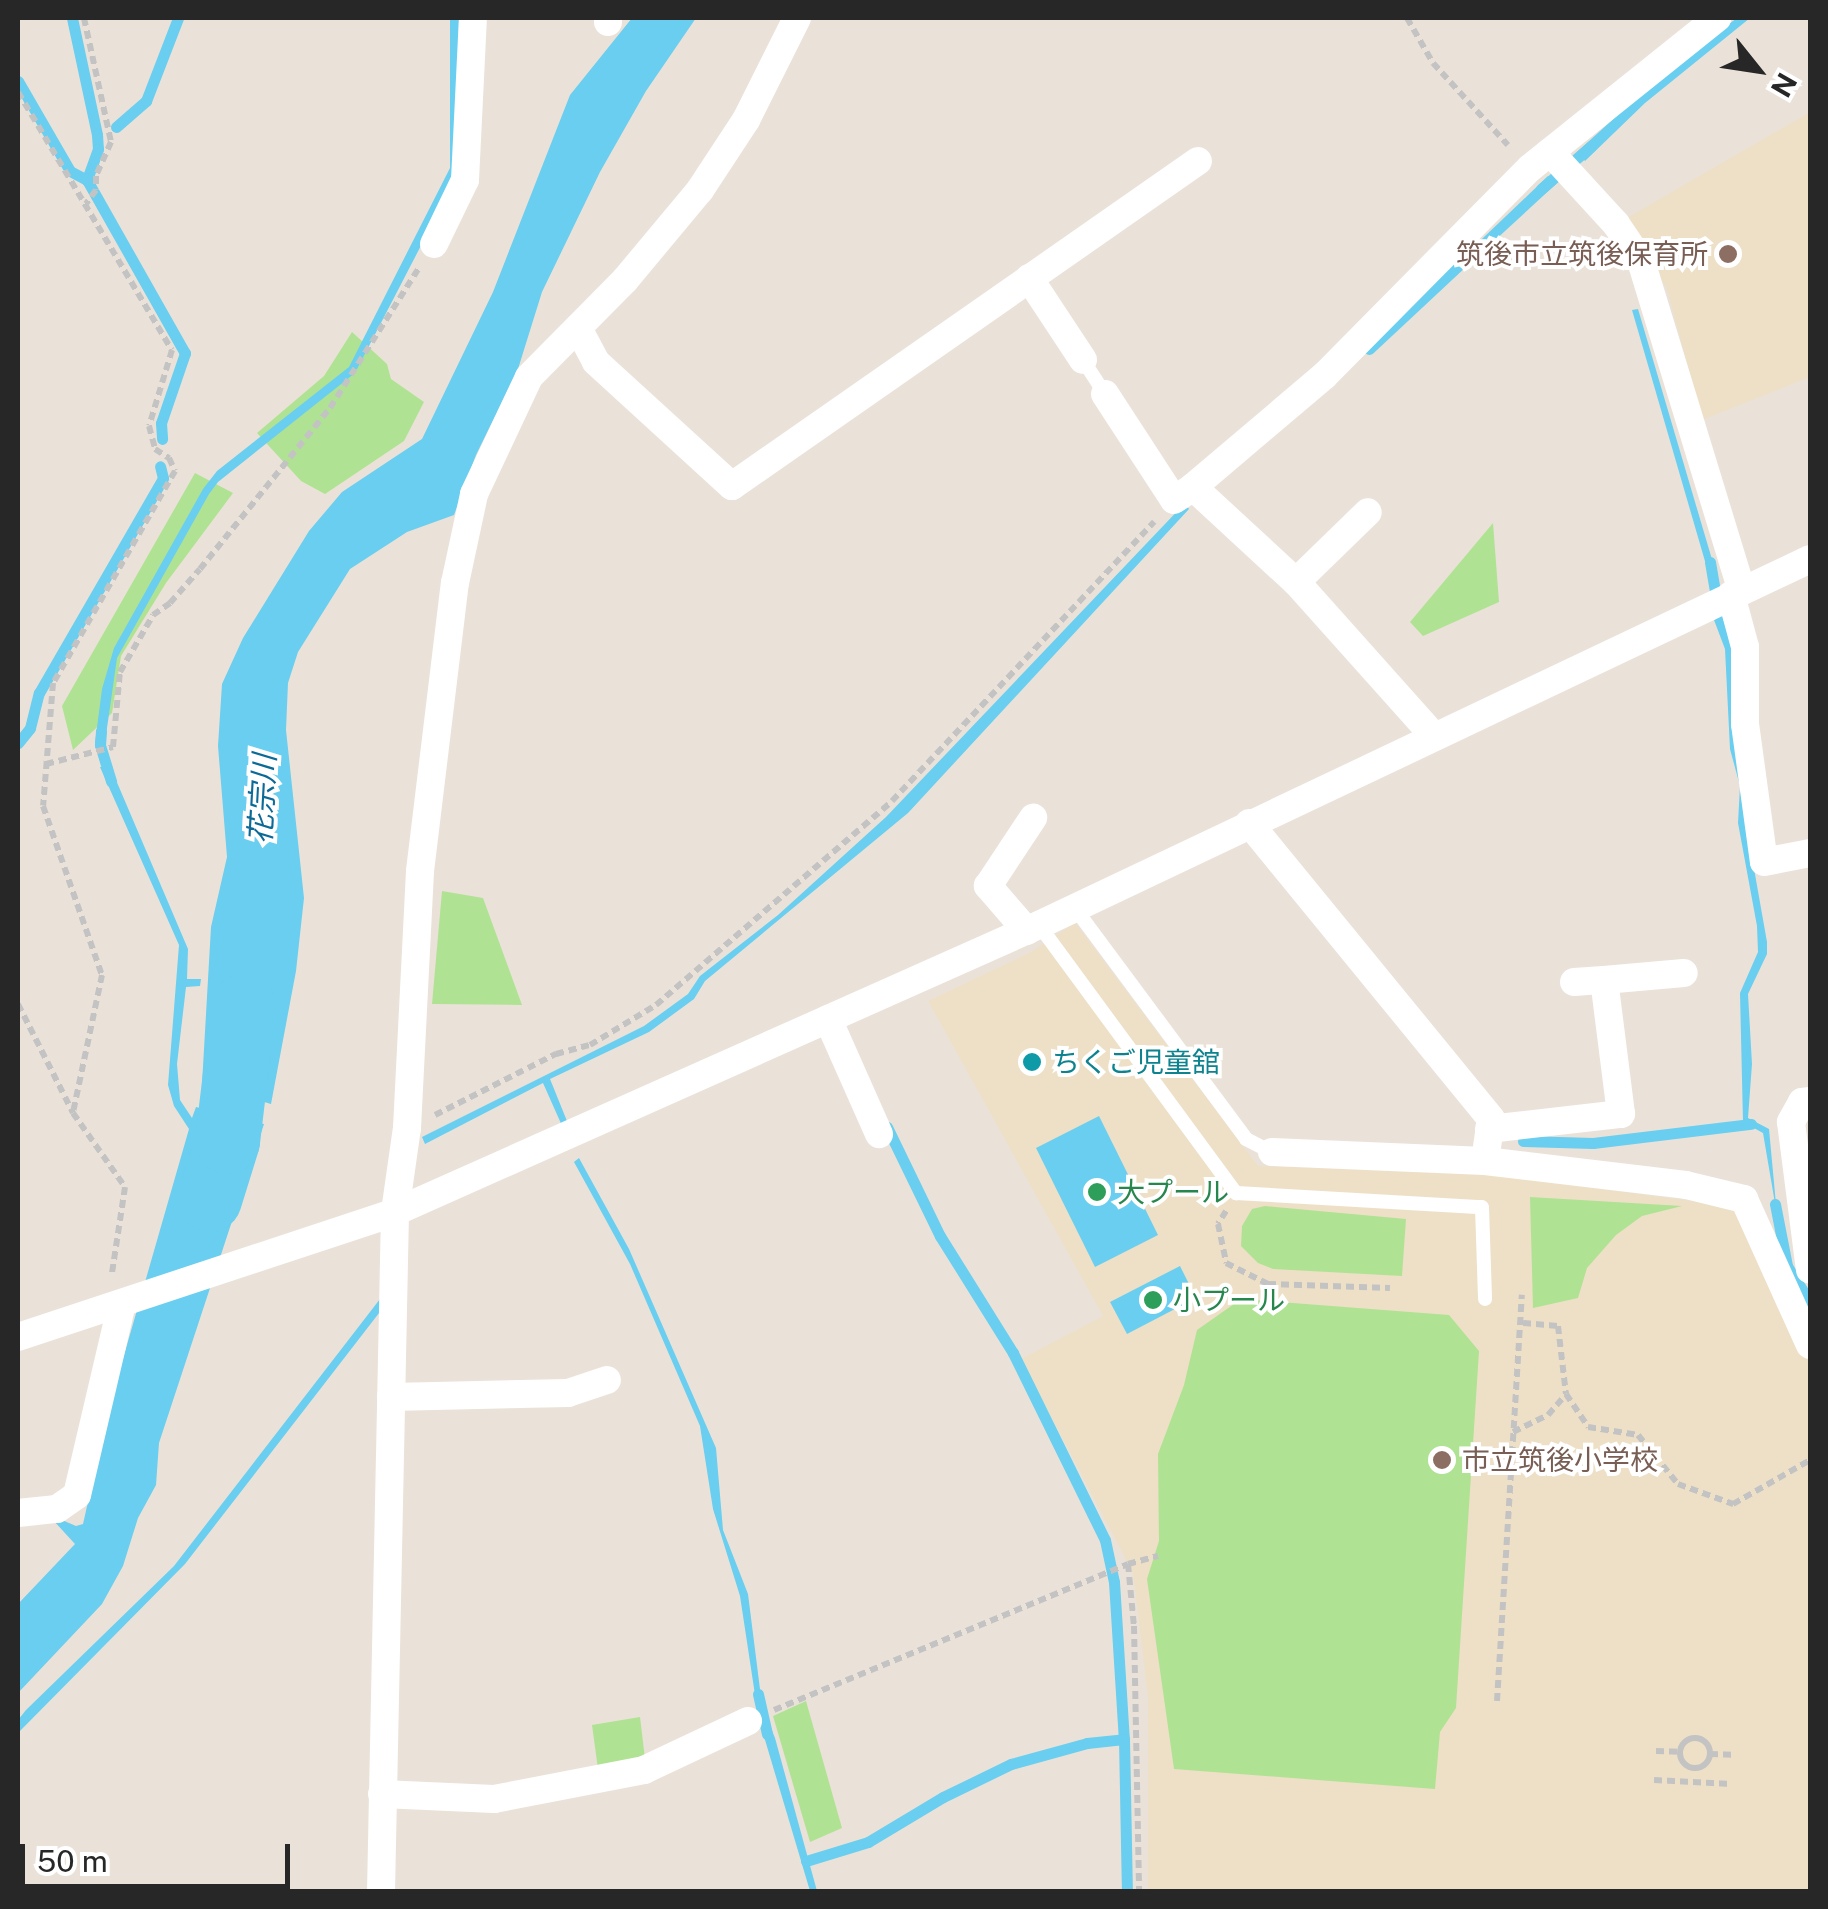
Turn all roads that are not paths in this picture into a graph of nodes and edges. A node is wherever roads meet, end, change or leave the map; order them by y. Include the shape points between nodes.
1 (473, 18) edge
2 (797, 18) edge
3 (1717, 18) edge
4 (1540, 160) junction
5 (1198, 162) dead end
6 (434, 244) road end
7 (1030, 278) junction
8 (578, 328) junction
9 (1083, 360) joint
10 (1105, 394) joint
11 (1184, 494) junction
12 (1368, 512) dead end
13 (1810, 559) edge
14 (1296, 582) junction
15 (1736, 593) junction
16 (1433, 735) junction
17 (1033, 818) dead end
18 (1249, 823) junction
19 (1810, 853) edge
20 (1074, 906) junction
21 (1032, 928) junction
22 (1684, 973) dead end
23 (1604, 980) junction
24 (1574, 982) dead end
25 (828, 1019) junction
26 (1810, 1101) edge
27 (1489, 1129) junction
28 (879, 1134) dead end
29 (1272, 1152) joint
30 (1485, 1160) junction
31 (394, 1212) junction
32 (1810, 1270) edge
33 (1485, 1299) dead end
34 (120, 1304) junction
35 (18, 1337) edge
36 (1810, 1344) edge
37 (607, 1380) dead end
38 (391, 1396) junction
39 (18, 1513) edge
40 (748, 1721) road end
41 (382, 1794) junction
42 (382, 1892) edge

1 - 6 street via 465,180
2 - 8 street via 746,120 700,190
3 - 4 street
4 - 11 street via 1324,376
4 - 15 street via 1616,224 1641,262
5 - 7 street
7 - 8 street via 732,486 596,362
7 - 9 street
8 - 31 street via 529,377 474,494 455,584 420,872 407,1128
9 - 10 lane
10 - 11 street
11 - 14 street
12 - 14 street
13 - 15 street
14 - 16 street
15 - 16 street
15 - 19 street via 1764,862
16 - 18 street
17 - 21 street via 988,886
18 - 20 street
18 - 27 street via 1490,1119
20 - 21 street
20 - 29 lane via 1246,1138
21 - 25 street
21 - 33 lane via 1236,1193 1482,1208
22 - 23 street
23 - 24 street
23 - 27 street via 1621,1114
25 - 28 street
25 - 31 street
26 - 32 street via 1802,1102 1791,1122
27 - 30 street
29 - 30 street
30 - 36 street via 1686,1185 1744,1200
31 - 34 street
31 - 38 street
34 - 35 street
34 - 39 street via 76,1496 57,1509
37 - 38 street via 568,1393
38 - 41 street
40 - 41 street via 644,1770 494,1799
41 - 42 street

